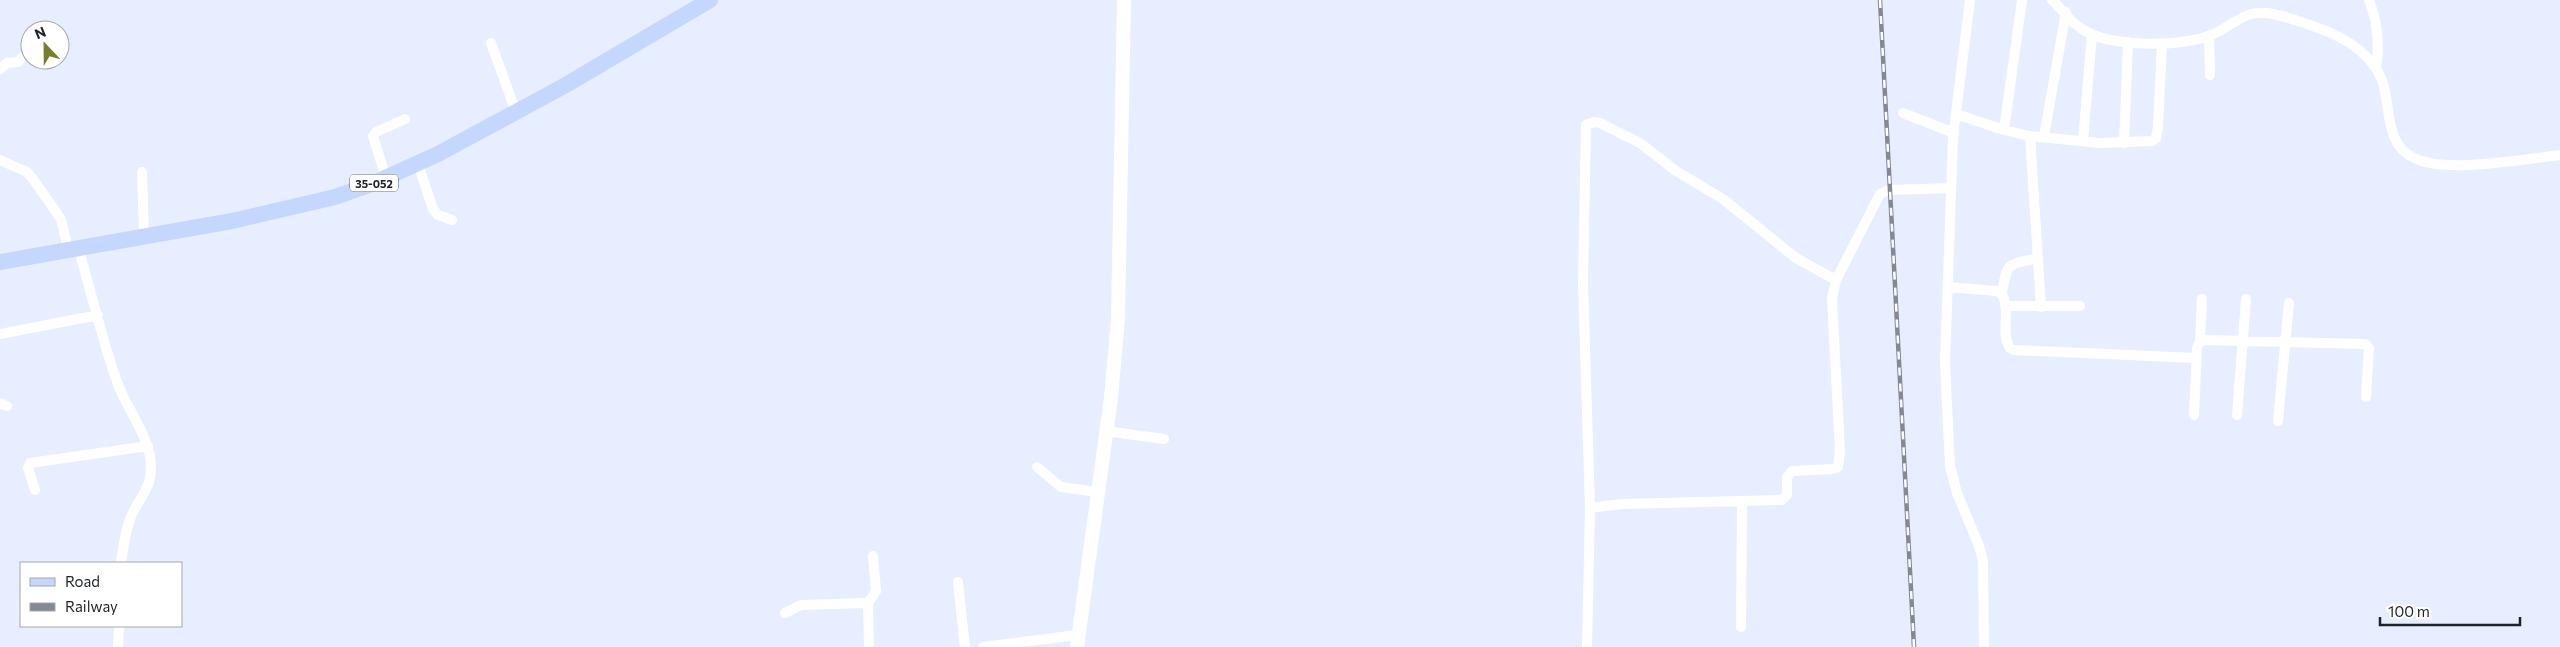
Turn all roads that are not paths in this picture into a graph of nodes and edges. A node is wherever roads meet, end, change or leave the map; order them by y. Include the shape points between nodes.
1 (710, 0) edge
2 (1124, 0) edge
3 (1970, 0) edge
4 (2022, 0) edge
5 (2052, 0) edge
6 (2369, 0) edge
7 (2066, 12) junction
8 (2092, 35) junction
9 (2209, 36) junction
10 (2128, 42) junction
11 (491, 43) dead end
12 (2162, 44) junction
13 (0, 56) edge
14 (2376, 68) junction
15 (0, 69) edge
16 (2210, 75) dead end
17 (516, 112) junction
18 (1903, 112) dead end
19 (1956, 114) junction
20 (405, 119) dead end
21 (2004, 130) junction
22 (1954, 133) junction
23 (2030, 136) junction
24 (2044, 136) junction
25 (2083, 140) junction
26 (2124, 143) junction
27 (2560, 155) edge
28 (0, 160) edge
29 (418, 164) junction
30 (142, 172) dead end
31 (386, 178) junction
32 (1951, 188) junction
33 (452, 220) dead end
34 (144, 236) junction
35 (73, 248) junction
36 (2038, 258) junction
37 (0, 262) edge
38 (1836, 280) junction
39 (1948, 287) junction
40 (2002, 294) junction
41 (2202, 299) dead end
42 (2246, 300) dead end
43 (2289, 303) dead end
44 (2005, 306) junction
45 (2080, 306) dead end
46 (2041, 307) junction
47 (98, 315) junction
48 (0, 334) edge
49 (2200, 341) junction
50 (2243, 341) junction
51 (2285, 342) junction
52 (2196, 358) junction
53 (2366, 397) dead end
54 (2194, 415) dead end
55 (2236, 415) dead end
56 (2278, 421) dead end
57 (1106, 431) junction
58 (1164, 440) dead end
59 (148, 446) junction
60 (1038, 467) dead end
61 (35, 490) dead end
62 (1098, 492) junction
63 (1742, 502) junction
64 (1590, 508) junction
65 (873, 556) dead end
66 (121, 562) edge
67 (958, 582) dead end
68 (867, 605) junction
69 (785, 613) dead end
70 (119, 627) edge
71 (1740, 627) dead end
72 (1077, 641) edge
73 (118, 647) edge
74 (869, 647) edge
75 (965, 647) edge
76 (983, 647) edge
77 (1587, 647) edge
78 (1984, 647) edge

1 - 17 main road, 35-052
2 - 57 street via 1118,318
3 - 19 street
4 - 21 street
5 - 7 street
6 - 14 street via 2378,46
7 - 8 street via 2075,25
7 - 24 street
8 - 10 street
8 - 25 street
9 - 12 street
9 - 14 street via 2251,14 2267,14 2346,40
9 - 16 street
10 - 12 street
10 - 26 street
11 - 17 street
12 - 26 street via 2156,138 2149,142
13 - 15 street via 21,58
14 - 27 street via 2383,83 2396,140 2414,158 2470,165
17 - 29 main road, 35-052
18 - 22 street
19 - 21 street
19 - 22 street
20 - 31 street via 373,136
21 - 23 street
22 - 32 street
23 - 24 street
23 - 36 street
24 - 25 street
25 - 26 street
28 - 35 street via 27,172 33,179 61,219
29 - 31 main road, 35-052
29 - 33 street via 433,210
30 - 34 street
31 - 34 main road, 35-052 via 335,197 275,212
32 - 38 street via 1889,190 1880,194
32 - 39 street
34 - 35 main road, 35-052
35 - 37 main road, 35-052
35 - 47 street
36 - 40 street via 2009,266
36 - 46 street
38 - 63 street via 1832,298 1839,465 1833,469 1789,473 1787,496 1782,500
38 - 64 street via 1796,258 1723,198 1676,171 1640,143 1600,123 1586,125 1583,283
39 - 40 street
39 - 78 street via 1945,363 1950,466 1983,561
40 - 44 street
41 - 49 street
42 - 50 street
43 - 51 street
44 - 46 street
44 - 52 street via 2007,342 2014,350
45 - 46 street
47 - 48 street
47 - 59 street via 122,396
49 - 50 street
49 - 52 street
50 - 51 street
50 - 55 street
51 - 53 street via 2367,345
51 - 56 street
52 - 54 street
57 - 58 street
57 - 62 street
59 - 61 street via 30,463 28,468
59 - 66 street via 151,473 130,517
60 - 62 street via 1061,487
62 - 72 street
63 - 64 street via 1622,504
63 - 71 street
64 - 77 street
65 - 68 street via 876,591
67 - 75 street
68 - 69 street via 801,605
68 - 74 street
70 - 73 street
72 - 76 street

